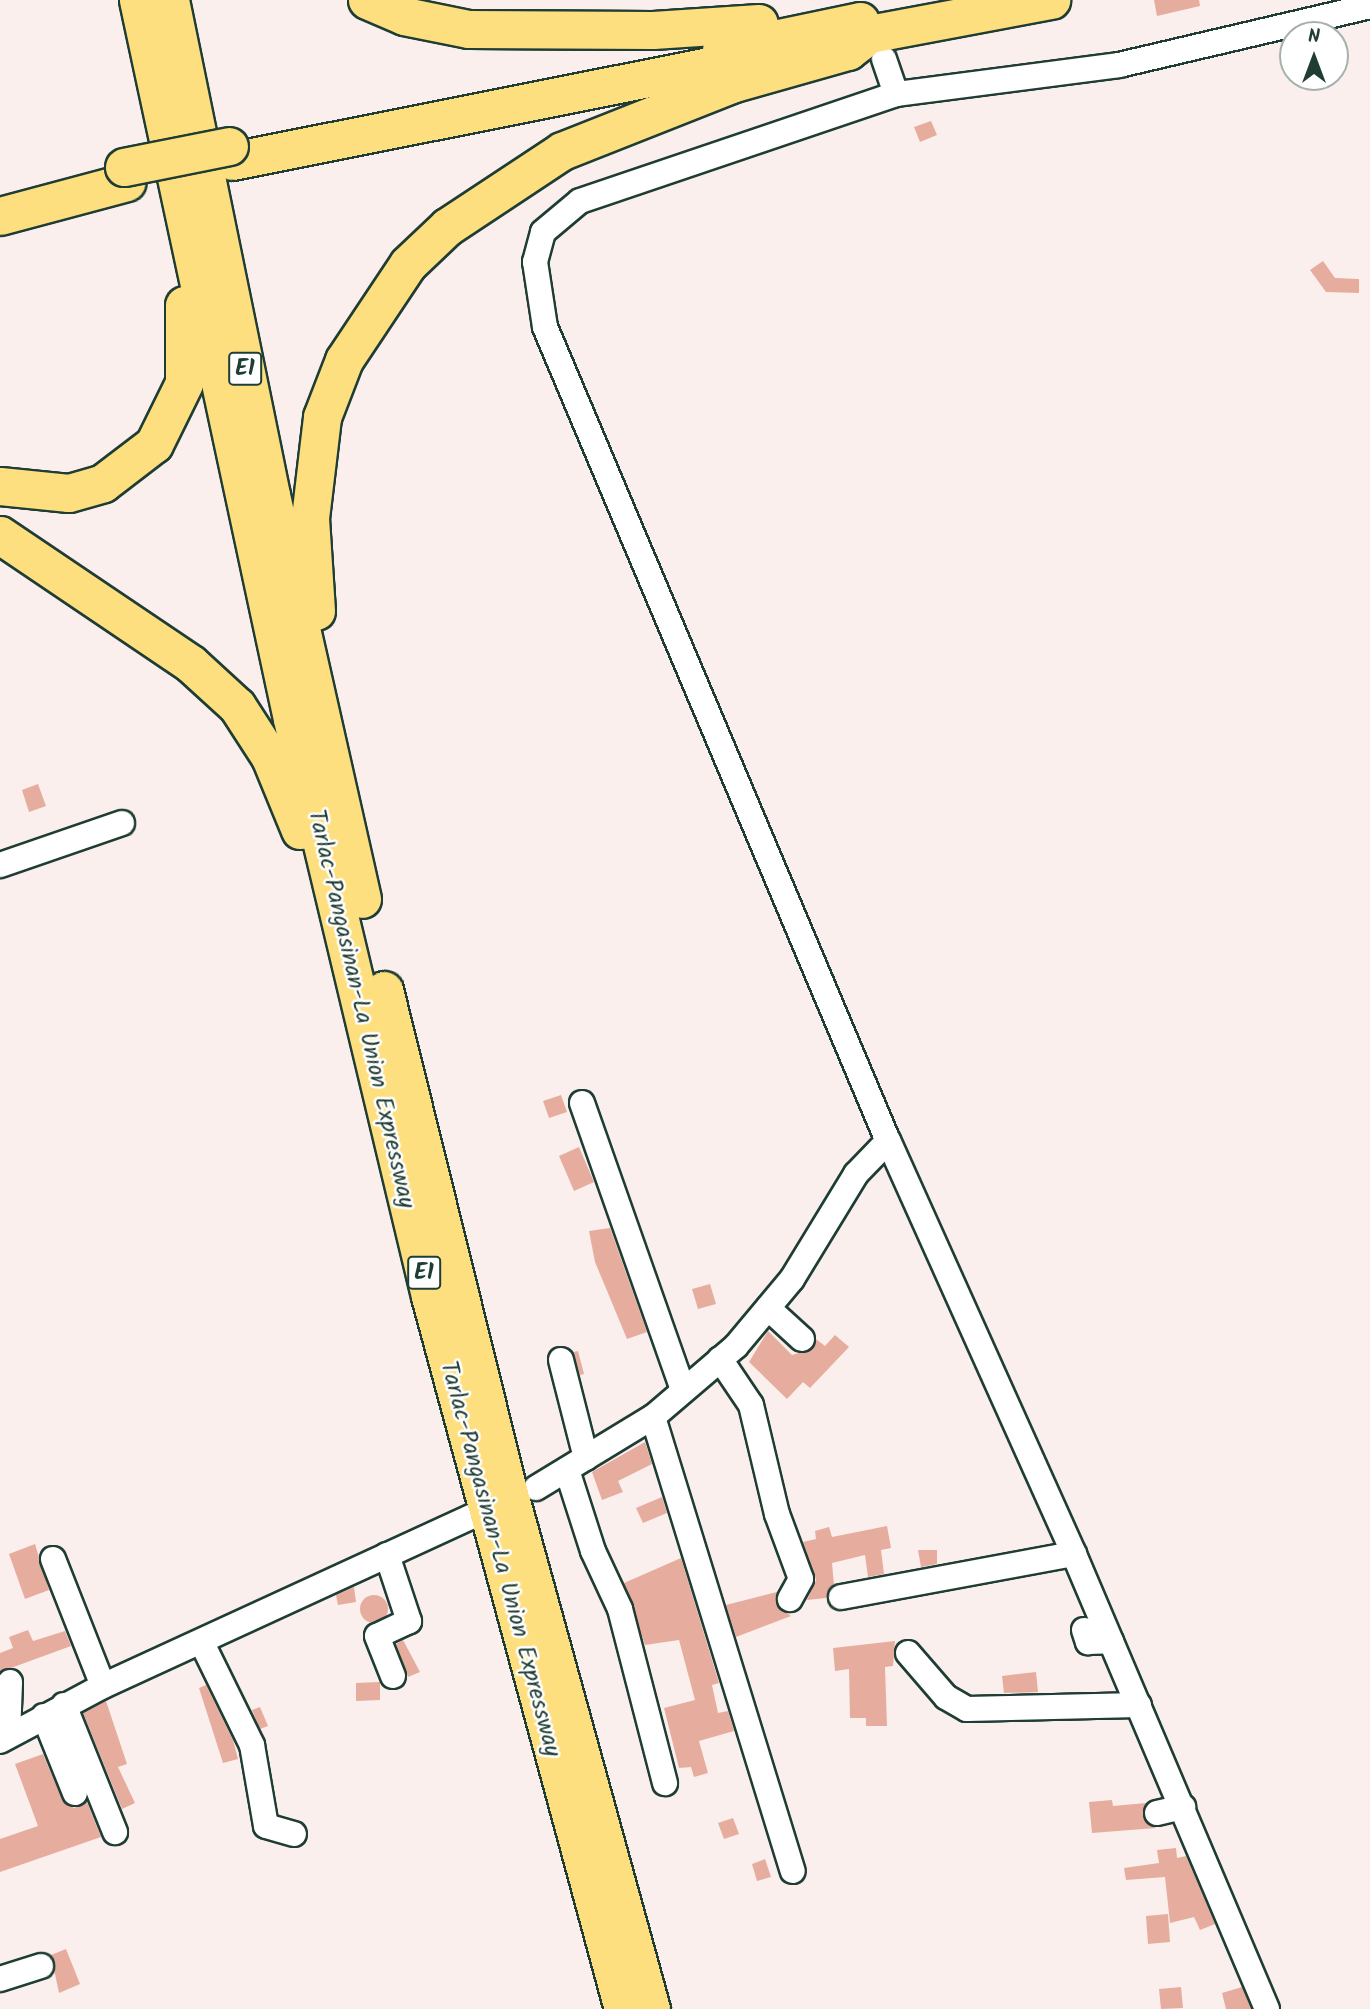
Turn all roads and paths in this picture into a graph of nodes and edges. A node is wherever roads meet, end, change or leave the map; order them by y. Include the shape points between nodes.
1 (138, 0) edge
2 (170, 0) edge
3 (368, 0) edge
4 (950, 0) edge
5 (1051, 0) edge
6 (1370, 6) edge
7 (870, 40) junction
8 (896, 94) junction
9 (125, 174) junction
10 (0, 197) edge
11 (0, 216) edge
12 (181, 216) junction
13 (0, 486) edge
14 (0, 535) edge
15 (323, 737) junction
16 (122, 822) dead end
17 (0, 865) edge
18 (336, 902) junction
19 (582, 1103) dead end
20 (888, 1141) junction
21 (768, 1308) junction
22 (802, 1339) dead end
23 (720, 1359) junction
24 (561, 1360) dead end
25 (683, 1390) junction
26 (653, 1417) junction
27 (577, 1464) junction
28 (536, 1488) dead end
29 (472, 1516) dead end
30 (1074, 1554) junction
31 (387, 1555) junction
32 (53, 1559) dead end
33 (841, 1597) dead end
34 (790, 1599) dead end
35 (1084, 1630) dead end
36 (1111, 1641) junction
37 (202, 1643) junction
38 (908, 1653) dead end
39 (393, 1676) dead end
40 (10, 1682) dead end
41 (103, 1686) junction
42 (1139, 1705) junction
43 (54, 1711) junction
44 (4, 1738) edge
45 (665, 1783) dead end
46 (75, 1793) dead end
47 (1183, 1807) junction
48 (1157, 1813) dead end
49 (115, 1832) dead end
50 (294, 1834) dead end
51 (793, 1871) dead end
52 (41, 1966) dead end
53 (0, 1979) edge
54 (623, 2009) edge
55 (651, 2009) edge
56 (1267, 2009) edge

1 - 12 highway, Tarlac-Pangasinan-La Union Expressway / E1
2 - 15 highway, Tarlac-Pangasinan-La Union Expressway / E1
3 - 7 highway via 404,16 468,29 653,30 838,15
4 - 7 highway
5 - 7 highway
6 - 8 street via 1119,65
7 - 8 street
7 - 9 highway, bridge
7 - 15 highway via 848,51 731,84 562,150 447,227 374,309 345,360 314,457 311,565 330,703
8 - 20 street via 580,201 543,232 535,262 545,327
9 - 10 highway
9 - 11 highway
12 - 13 highway via 184,383 154,444 103,482 69,493
12 - 18 highway, Tarlac-Pangasinan-La Union Expressway / E1
14 - 18 highway via 170,649 237,706 270,757
15 - 55 highway, Tarlac-Pangasinan-La Union Expressway / E1 via 499,1457
16 - 17 street
18 - 54 highway, Tarlac-Pangasinan-La Union Expressway / E1 via 489,1531
19 - 25 street
20 - 21 street via 856,1174
20 - 30 street
21 - 22 street
21 - 23 street
23 - 25 street
23 - 34 street via 751,1405 801,1579
24 - 27 street
25 - 26 street
26 - 27 street
26 - 51 street
27 - 28 street
27 - 45 street
29 - 31 street
30 - 33 street
30 - 36 street
31 - 37 street
31 - 39 street via 409,1621 377,1636
32 - 41 street
35 - 36 street via 1088,1642
36 - 42 street
37 - 41 street
37 - 50 street via 252,1745 266,1826
38 - 42 street via 946,1698 967,1709
40 - 44 street
41 - 43 street
42 - 47 street
43 - 44 street
43 - 46 street
43 - 49 street
47 - 48 street
47 - 56 street
52 - 53 street

